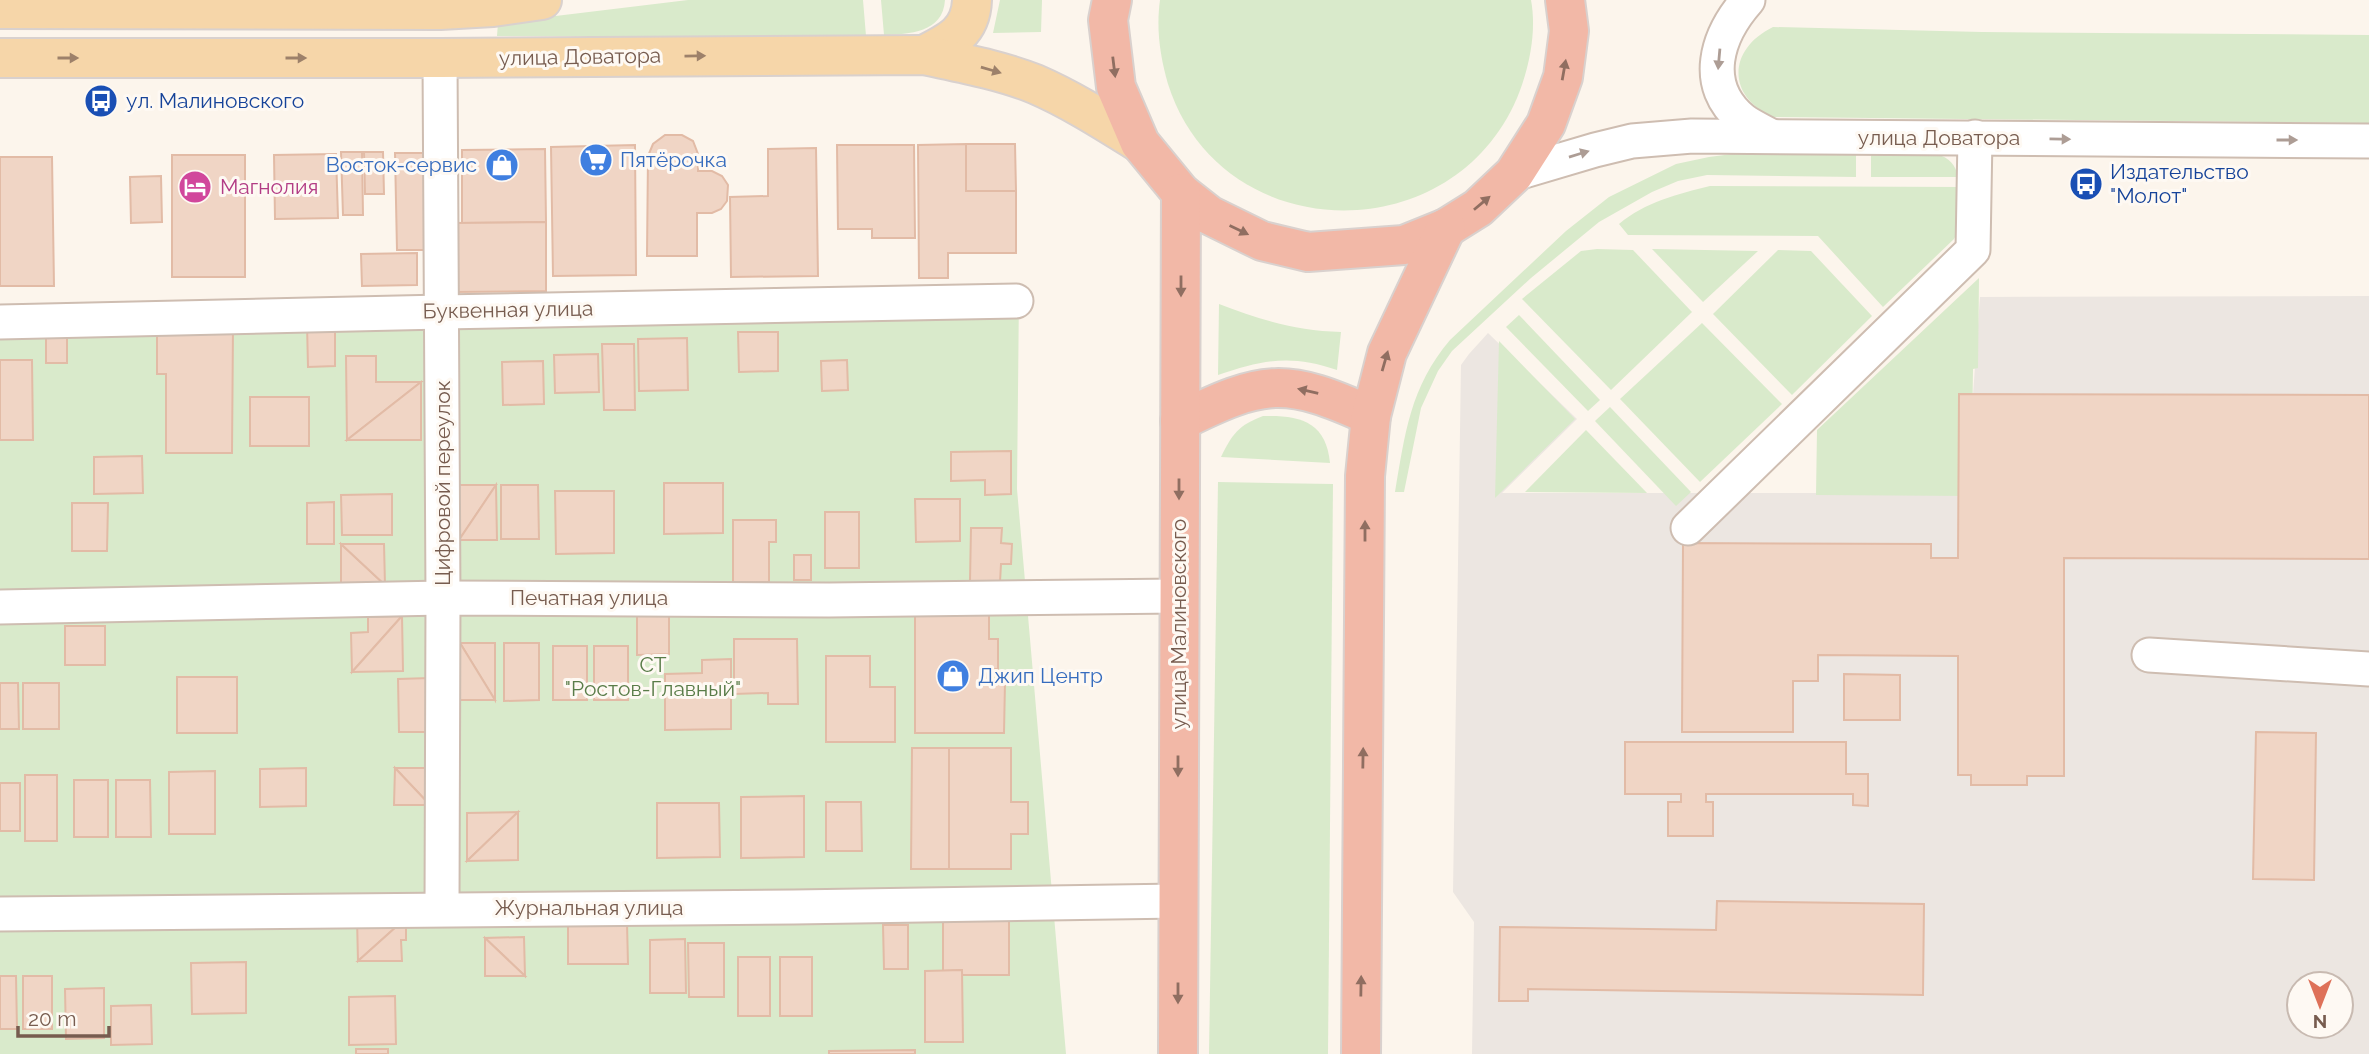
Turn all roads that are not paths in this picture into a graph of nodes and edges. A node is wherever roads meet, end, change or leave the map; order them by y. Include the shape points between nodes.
1 (542, 0) edge
2 (972, 0) edge
3 (1112, 0) edge
4 (1565, 0) edge
5 (1748, 0) edge
6 (0, 9) edge
7 (924, 55) junction
8 (0, 58) edge
9 (440, 58) junction
10 (1771, 136) junction
11 (1975, 137) junction
12 (2369, 141) edge
13 (1140, 143) junction
14 (1514, 174) junction
15 (1181, 193) junction
16 (1446, 228) junction
17 (1016, 301) dead end
18 (442, 312) junction
19 (0, 323) edge
20 (1371, 416) junction
21 (1180, 421) junction
22 (1688, 528) dead end
23 (1178, 596) junction
24 (443, 598) junction
25 (0, 607) edge
26 (2149, 655) dead end
27 (2369, 669) edge
28 (1178, 901) junction
29 (442, 908) junction
30 (0, 914) edge
31 (1178, 1054) edge
32 (1361, 1054) edge

1 - 6 main road via 440,10
2 - 7 main road via 965,26 951,42
3 -> 13 highway via 1108,20 1116,87
14 -> 4 highway via 1546,124 1563,77 1569,31
5 -> 10 street via 1723,36 1717,71 1729,105 1743,120
9 -> 7 main road, улица Доватора
7 -> 13 main road, улица Доватора via 1034,84
8 -> 9 main road, улица Доватора
9 - 18 street, Цифровой переулок
10 - 11 street, улица Доватора
14 -> 10 street, улица Доватора via 1632,141
11 -> 12 street, улица Доватора
11 - 22 street via 1973,250
13 - 15 highway
16 -> 14 highway via 1478,208
15 -> 16 highway via 1209,215 1262,241 1308,252 1404,245
15 -> 21 highway, улица Малиновского
20 -> 16 highway via 1387,353
17 - 18 street, Буквенная улица
18 - 19 street, Буквенная улица
18 - 24 street, Цифровой переулок
20 -> 21 highway via 1313,391 1283,386 1224,399
32 -> 20 highway via 1366,476
21 -> 23 highway, улица Малиновского
23 - 24 street, Печатная улица
23 -> 28 highway, улица Малиновского
24 - 25 street, Печатная улица
24 - 29 street, Цифровой переулок
26 - 27 street
28 - 29 street, Журнальная улица
28 -> 31 highway, улица Малиновского
29 - 30 street, Журнальная улица

